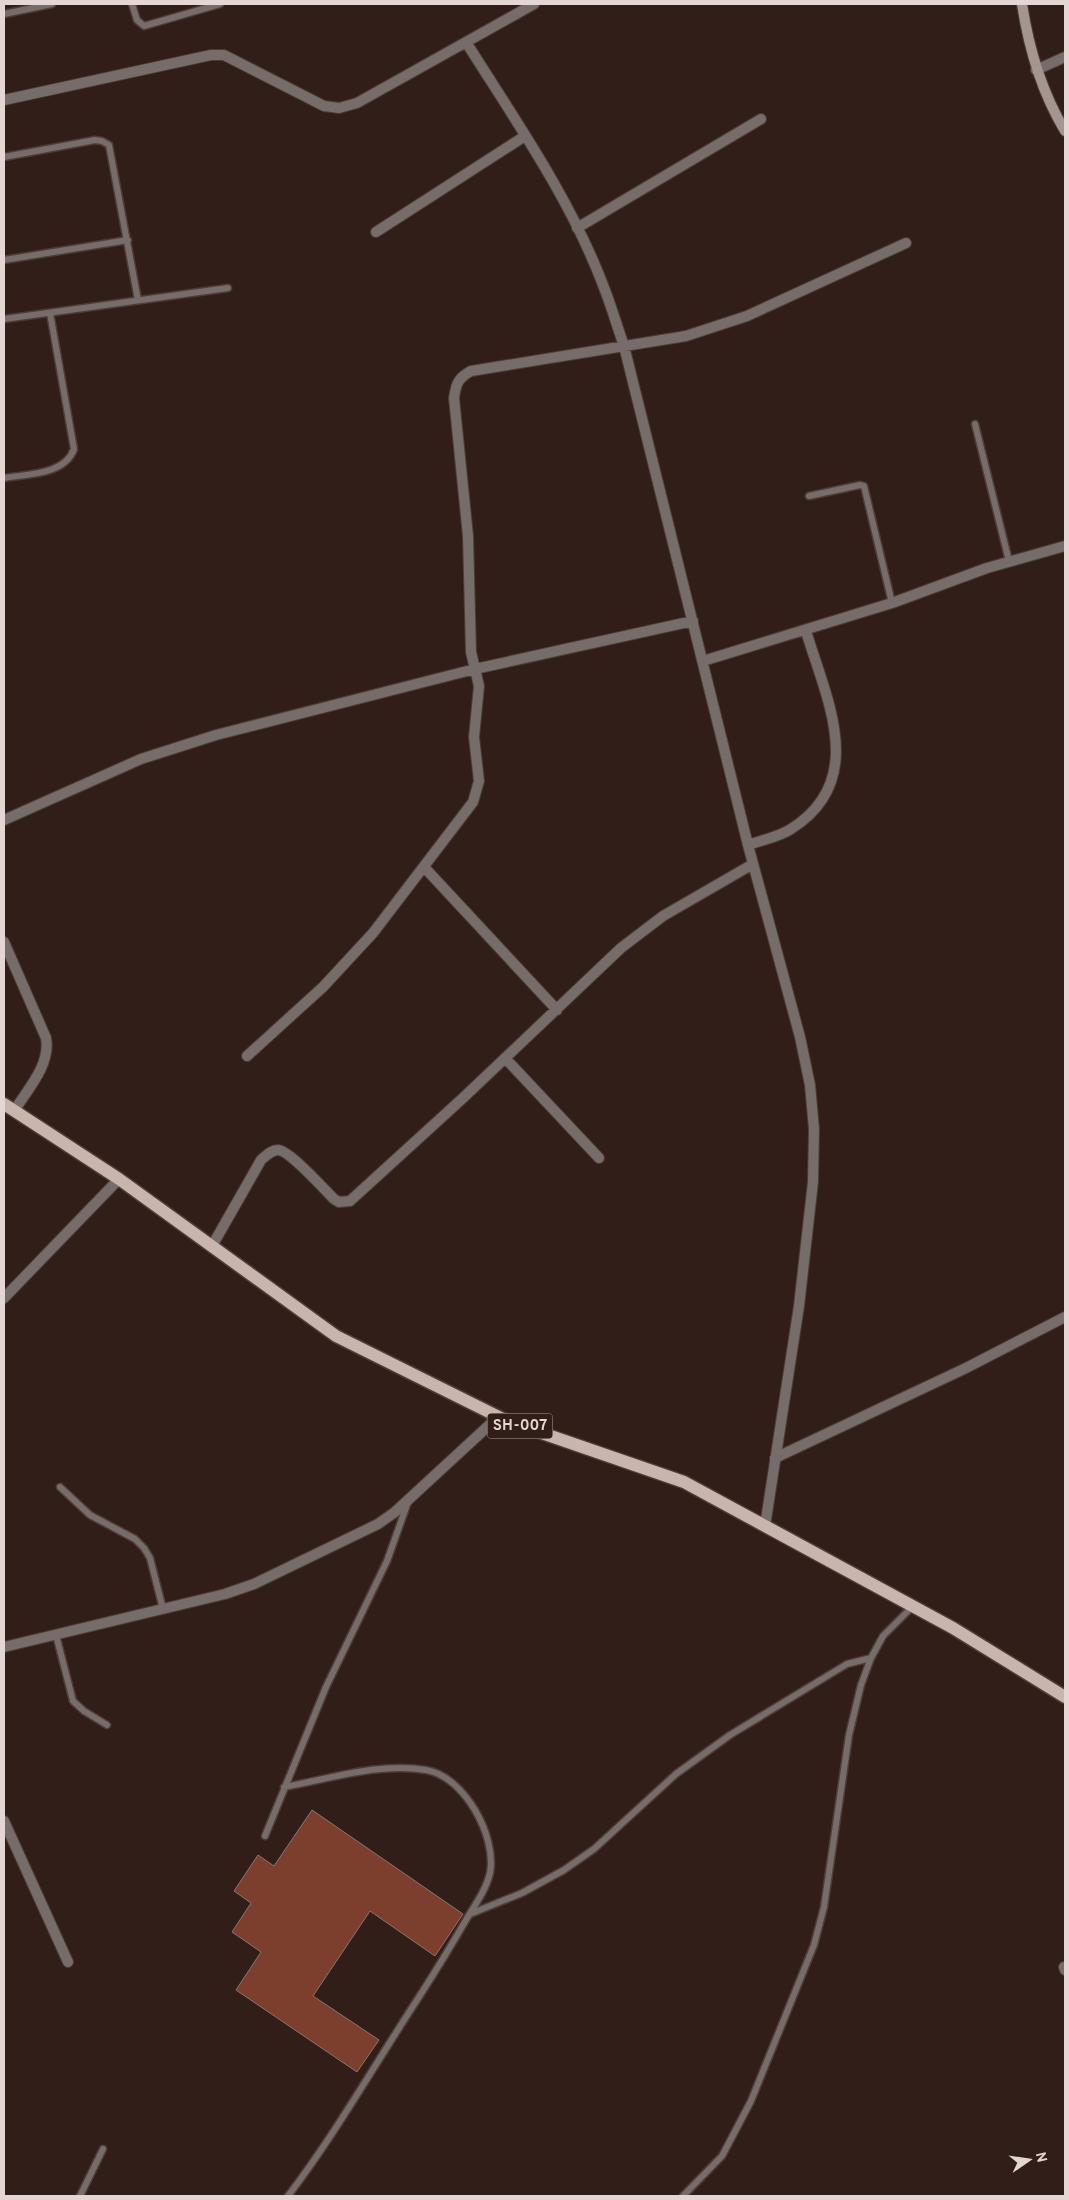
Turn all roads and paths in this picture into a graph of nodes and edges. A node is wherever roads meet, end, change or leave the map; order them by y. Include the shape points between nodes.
1 (52, 4) edge
2 (132, 4) edge
3 (220, 4) edge
4 (534, 4) edge
5 (1022, 4) edge
6 (4, 14) edge
7 (466, 42) junction
8 (1065, 57) edge
9 (1036, 70) junction
10 (4, 100) edge
11 (761, 119) dead end
12 (1065, 131) edge
13 (525, 136) junction
14 (4, 157) edge
15 (577, 228) junction
16 (376, 232) dead end
17 (128, 240) junction
18 (906, 243) dead end
19 (4, 260) edge
20 (228, 288) dead end
21 (138, 300) junction
22 (50, 313) junction
23 (4, 319) edge
24 (624, 346) junction
25 (975, 424) dead end
26 (4, 478) edge
27 (809, 496) dead end
28 (1065, 546) edge
29 (1009, 561) junction
30 (892, 603) junction
31 (693, 621) junction
32 (806, 631) junction
33 (703, 661) junction
34 (475, 669) junction
35 (4, 820) edge
36 (748, 845) junction
37 (753, 864) junction
38 (424, 867) junction
39 (4, 942) edge
40 (557, 1010) junction
41 (247, 1056) dead end
42 (505, 1058) junction
43 (9, 1107) edge
44 (599, 1158) dead end
45 (119, 1179) junction
46 (212, 1246) junction
47 (4, 1298) edge
48 (1065, 1317) edge
49 (498, 1417) junction
50 (775, 1458) junction
51 (60, 1487) dead end
52 (408, 1501) junction
53 (765, 1526) junction
54 (912, 1606) junction
55 (163, 1609) junction
56 (56, 1635) junction
57 (4, 1647) edge
58 (871, 1658) junction
59 (1065, 1697) edge
60 (107, 1725) dead end
61 (284, 1787) junction
62 (4, 1821) edge
63 (265, 1836) dead end
64 (470, 1914) junction
65 (68, 1962) dead end
66 (103, 2149) dead end
67 (80, 2196) edge
68 (288, 2196) edge
69 (682, 2196) edge

1 - 6 lane
2 - 3 lane via 137,20 147,26
4 - 7 street
5 - 9 street
7 - 10 street via 357,103 339,108 324,106 240,61 218,55
7 - 13 street
8 - 9 street
9 - 12 street
11 - 15 street
13 - 15 street
13 - 16 street
14 - 17 lane via 95,140 109,145
15 - 24 street via 603,284
17 - 19 lane
17 - 21 lane
18 - 24 street via 747,316 686,336
20 - 21 lane
21 - 22 lane
22 - 23 lane
22 - 26 lane via 74,449 72,457 63,465
24 - 31 street
24 - 34 street via 471,371 456,384 454,398 468,536 471,652
25 - 29 lane
27 - 30 lane via 864,486
28 - 29 street
29 - 30 street
30 - 32 street
31 - 33 street
31 - 34 street
32 - 33 street
32 - 36 street via 835,730 838,748 834,774 822,801 810,816 789,830
33 - 36 street
34 - 35 street via 167,750
34 - 38 street via 479,694 474,737 478,790 473,802
36 - 37 street
37 - 40 street via 663,916 621,948
37 - 50 street via 800,1037 810,1085 814,1129 813,1182
38 - 40 street
38 - 41 street via 373,933 323,987
39 - 43 street via 48,1047 44,1063
40 - 42 street
42 - 44 street
42 - 46 street via 350,1201 334,1199 285,1152 273,1151 261,1160
43 - 45 main road, SH-007
45 - 46 main road, SH-007
45 - 47 street
46 - 49 main road, SH-007 via 336,1336
48 - 50 street via 966,1368
49 - 52 street
49 - 53 main road, SH-007 via 684,1482
50 - 53 street
51 - 55 lane via 90,1514 135,1539 144,1548 150,1558
52 - 55 street via 378,1524 254,1584
52 - 61 lane via 387,1561 322,1696
53 - 54 main road, SH-007
54 - 58 lane via 883,1636
54 - 59 main road, SH-007
55 - 56 street
56 - 57 street
56 - 60 lane via 73,1700
58 - 64 lane via 847,1664 730,1735 676,1774 594,1850 564,1870 522,1893
58 - 69 lane via 848,1735 824,1907 814,1945 751,2101 722,2156
61 - 63 lane
61 - 64 lane via 375,1770 427,1770 442,1775 456,1786 483,1822 488,1836 492,1858 489,1875
62 - 65 street
64 - 68 lane via 324,2149
66 - 67 lane

